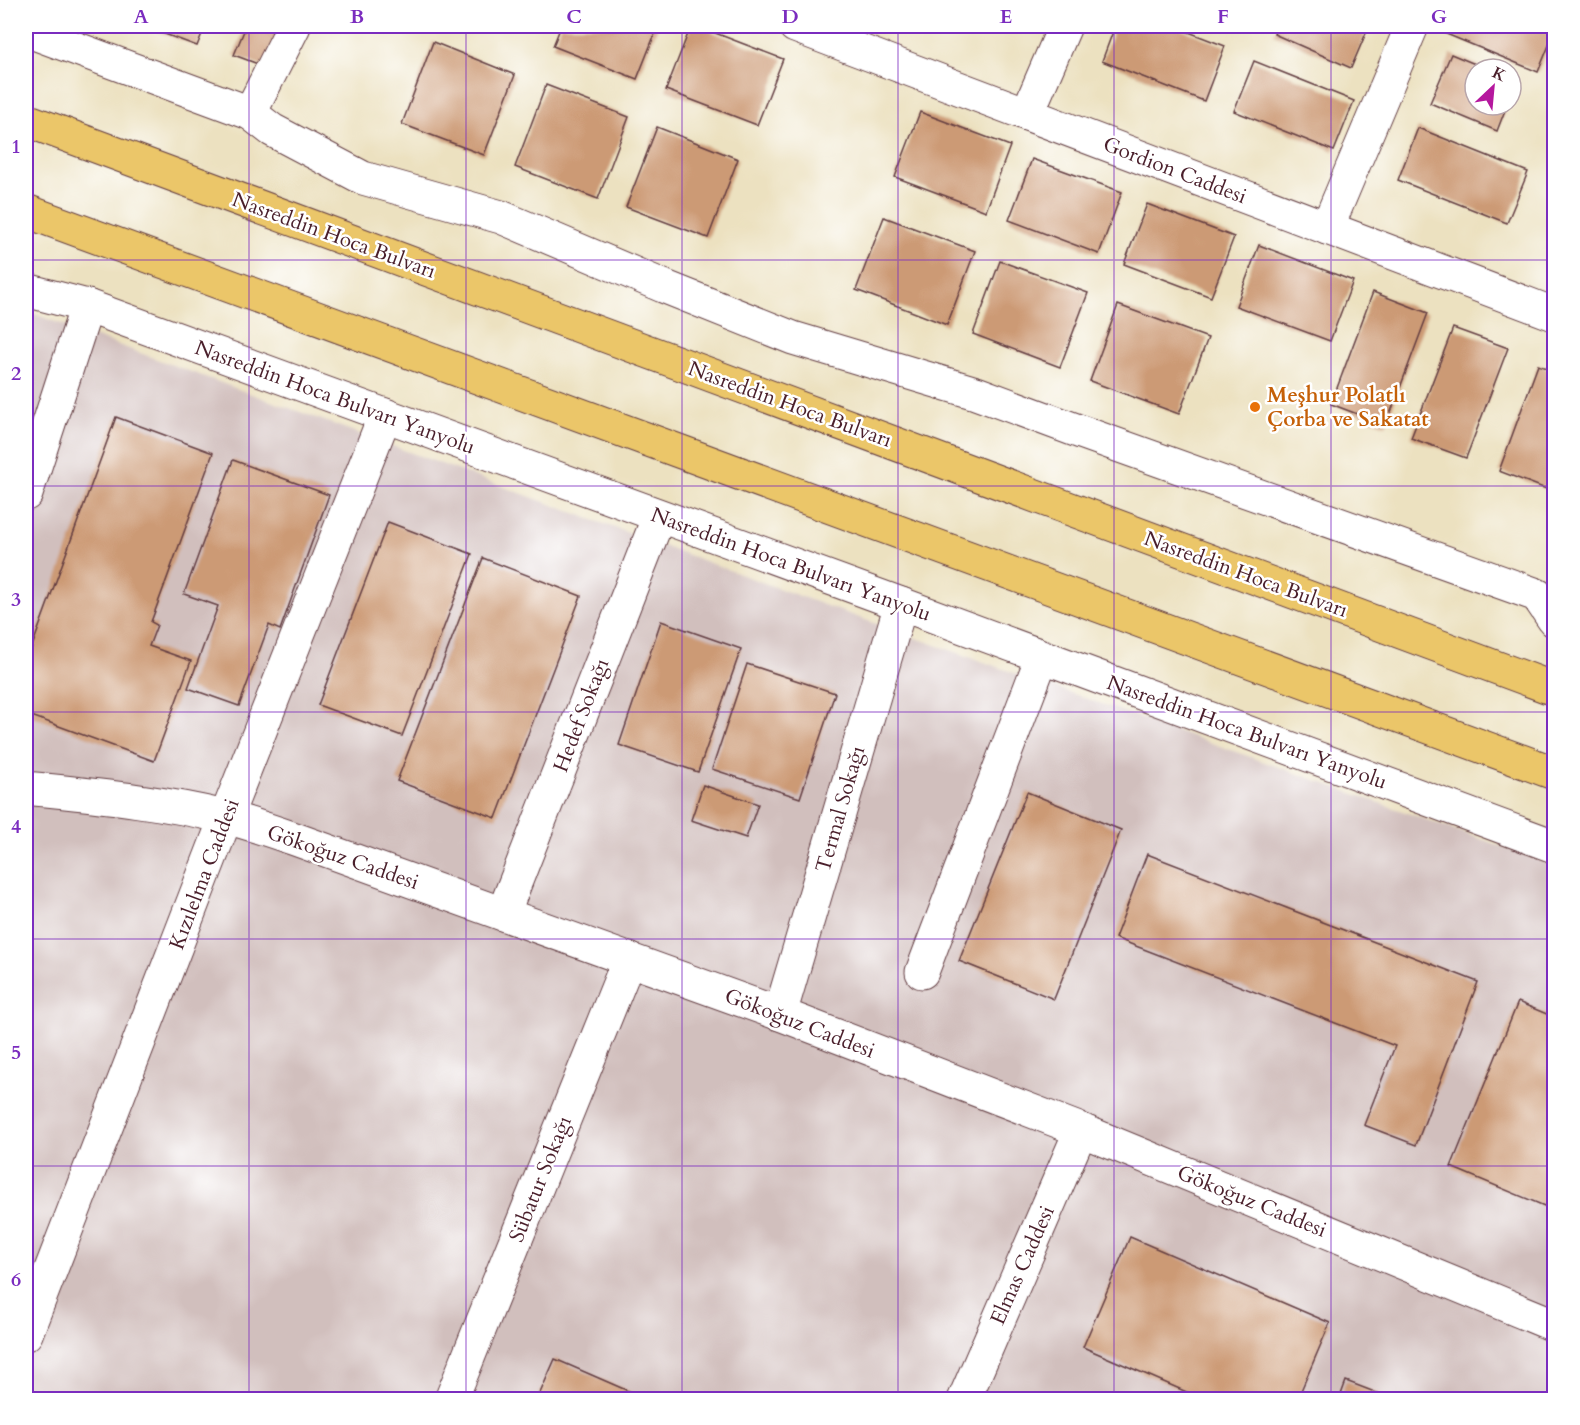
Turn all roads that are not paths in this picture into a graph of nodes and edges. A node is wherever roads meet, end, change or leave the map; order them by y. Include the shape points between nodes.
1 (294, 26) edge
2 (795, 26) edge
3 (1065, 26) edge
4 (1412, 26) edge
5 (26, 30) edge
6 (250, 113) junction
7 (1027, 114) junction
8 (26, 120) edge
9 (26, 211) edge
10 (1327, 228) junction
11 (26, 290) edge
12 (87, 306) junction
13 (1554, 315) edge
14 (385, 415) junction
15 (26, 494) edge
16 (659, 516) junction
17 (901, 604) junction
18 (1554, 620) edge
19 (1042, 657) junction
20 (1554, 686) edge
21 (1554, 773) edge
22 (26, 788) edge
23 (226, 817) junction
24 (1554, 846) edge
25 (503, 914) junction
26 (629, 959) junction
27 (922, 972) dead end
28 (780, 1014) junction
29 (1081, 1130) junction
30 (1554, 1325) edge
31 (26, 1334) edge
32 (451, 1400) edge
33 (963, 1400) edge

1 - 6 street
2 - 7 street, Gordion Caddesi
3 - 7 street
4 - 10 street
5 - 6 street
6 - 18 street via 272,130 363,178 501,217 793,338 975,393 1537,595
7 - 10 street, Gordion Caddesi
8 - 20 highway, Nasreddin Hoca Bulvarı
9 - 21 highway
10 - 13 street, Gordion Caddesi
11 - 12 street, Nasreddin Hoca Bulvarı Yanyolu
12 - 14 street, Nasreddin Hoca Bulvarı Yanyolu
12 - 15 street
14 - 16 street, Nasreddin Hoca Bulvarı Yanyolu
14 - 23 street, Kızılelma Caddesi
16 - 17 street, Nasreddin Hoca Bulvarı Yanyolu
16 - 25 street, Hedef Sokağı
17 - 19 street, Nasreddin Hoca Bulvarı Yanyolu
17 - 28 street, Termal Sokağı
19 - 24 street, Nasreddin Hoca Bulvarı Yanyolu
19 - 27 street
22 - 23 street, Gökoğuz Caddesi
23 - 25 street, Gökoğuz Caddesi
23 - 31 street, Kızılelma Caddesi
25 - 26 street, Gökoğuz Caddesi
26 - 28 street, Gökoğuz Caddesi
26 - 32 street, Sübatur Sokağı
28 - 29 street, Gökoğuz Caddesi
29 - 30 street, Gökoğuz Caddesi
29 - 33 street, Elmas Caddesi

